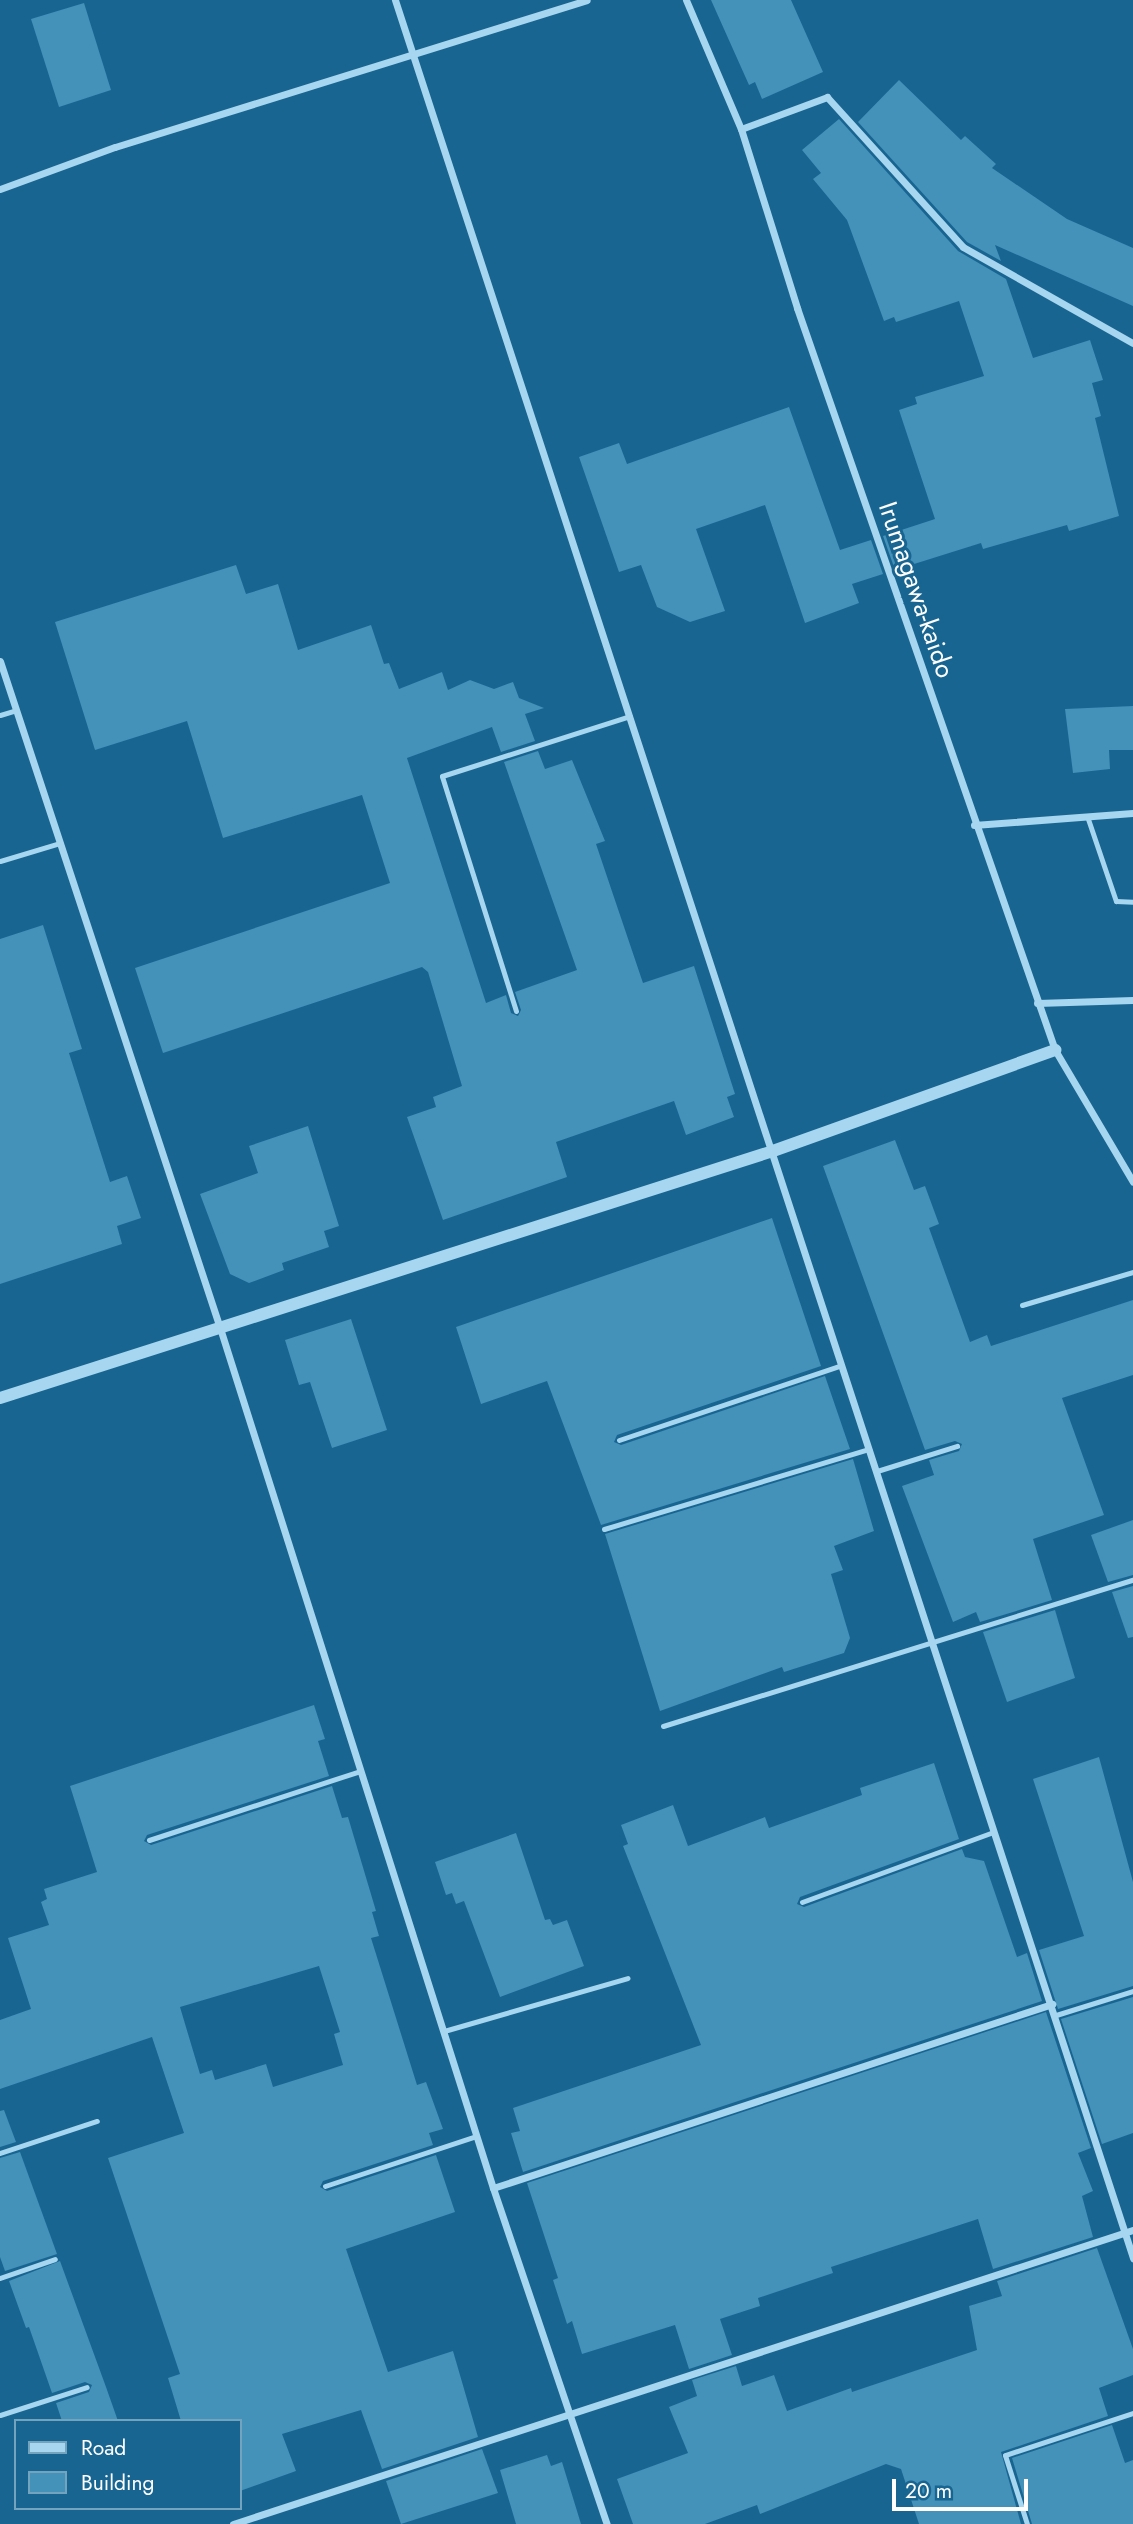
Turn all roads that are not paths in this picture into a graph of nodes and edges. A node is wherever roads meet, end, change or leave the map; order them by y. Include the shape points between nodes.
1 (394, 0) edge
2 (587, 0) edge
3 (686, 0) edge
4 (412, 55) junction
5 (741, 129) junction
6 (0, 189) edge
7 (1133, 343) edge
8 (0, 661) edge
9 (16, 710) junction
10 (0, 715) edge
11 (630, 716) junction
12 (1133, 813) edge
13 (1087, 816) junction
14 (974, 825) junction
15 (60, 843) junction
16 (0, 861) edge
17 (1133, 902) edge
18 (1133, 1000) edge
19 (1037, 1003) junction
20 (516, 1012) dead end
21 (1055, 1050) junction
22 (774, 1151) junction
23 (1133, 1182) edge
24 (1133, 1272) edge
25 (1022, 1305) dead end
26 (220, 1328) junction
27 (842, 1365) junction
28 (0, 1398) edge
29 (619, 1440) dead end
30 (957, 1446) dead end
31 (869, 1449) junction
32 (877, 1471) junction
33 (604, 1530) dead end
34 (1133, 1580) edge
35 (933, 1646) junction
36 (663, 1726) dead end
37 (360, 1771) junction
38 (993, 1832) junction
39 (149, 1840) dead end
40 (802, 1902) dead end
41 (628, 1978) dead end
42 (1133, 1991) edge
43 (1052, 2004) junction
44 (1056, 2015) junction
45 (444, 2031) junction
46 (97, 2121) dead end
47 (476, 2136) junction
48 (0, 2152) edge
49 (325, 2186) dead end
50 (493, 2188) junction
51 (1129, 2231) edge
52 (1133, 2258) edge
53 (55, 2259) dead end
54 (0, 2278) edge
55 (87, 2387) dead end
56 (1133, 2413) edge
57 (0, 2415) edge
58 (572, 2416) junction
59 (233, 2524) edge
60 (607, 2524) edge
61 (1027, 2524) edge

1 - 4 street
2 - 4 street
3 - 5 street, Irumagawa-kaido
4 - 6 street via 116,147
4 - 11 street
5 - 7 street via 827,97 963,247
5 - 14 street, Irumagawa-kaido via 797,308
8 - 9 street
9 - 10 lane
9 - 15 street
11 - 20 lane via 442,776
11 - 22 street
12 - 13 street
13 - 14 street
13 - 17 lane via 1116,901
14 - 19 street, Irumagawa-kaido
15 - 16 lane
15 - 26 street
18 - 19 street
19 - 21 street, Irumagawa-kaido
21 - 22 street
21 - 23 street, Irumagawa-kaido
22 - 26 street
22 - 27 street
24 - 25 lane
26 - 28 street
26 - 37 street
27 - 29 lane
27 - 31 street
30 - 32 lane
31 - 32 street
31 - 33 lane
32 - 35 street
34 - 35 lane
35 - 36 lane
35 - 38 street
37 - 39 lane
37 - 45 street
38 - 40 lane
38 - 43 street
41 - 45 lane
42 - 44 lane
43 - 44 street
43 - 50 street
44 - 51 street
45 - 47 street
46 - 48 lane
47 - 49 lane
47 - 50 street
50 - 58 street
51 - 52 street
51 - 58 street
53 - 54 lane
55 - 57 lane
56 - 61 lane via 1005,2455
58 - 59 street
58 - 60 street

